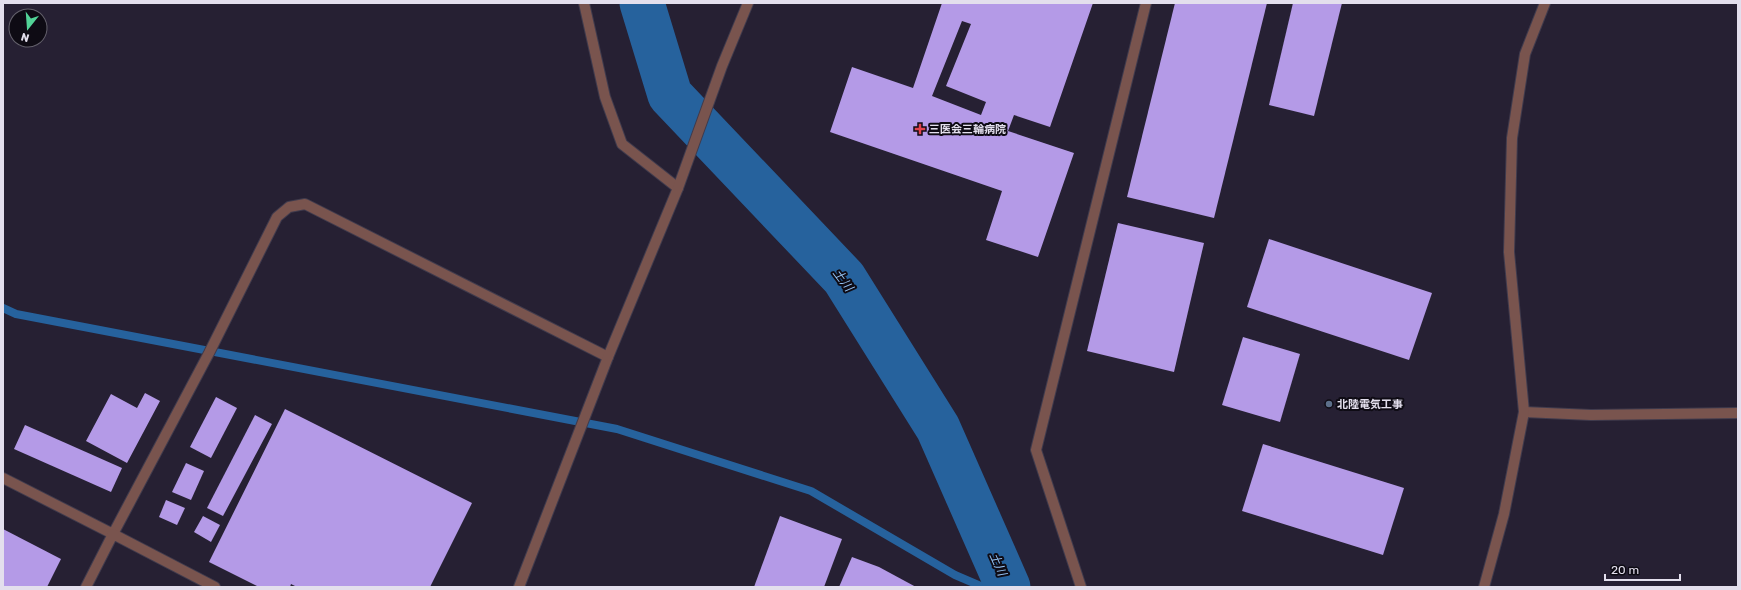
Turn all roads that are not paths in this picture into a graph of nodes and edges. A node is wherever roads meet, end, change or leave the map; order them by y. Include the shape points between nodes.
1 (584, 3) edge
2 (748, 3) edge
3 (1146, 3) edge
4 (1545, 3) edge
5 (678, 188) junction
6 (608, 357) junction
7 (1524, 412) junction
8 (1738, 413) edge
9 (3, 478) edge
10 (113, 534) junction
11 (86, 587) edge
12 (215, 587) edge
13 (519, 587) edge
14 (1081, 587) edge
15 (1484, 587) edge

1 - 5 street via 605,97 622,144
2 - 5 street via 722,66
3 - 14 street via 1036,450
4 - 7 street via 1525,54 1512,138 1509,252
5 - 6 street
6 - 10 street via 305,204 289,207 277,217
6 - 13 street
7 - 8 street via 1591,415
7 - 15 street via 1504,514
9 - 10 street
10 - 11 street
10 - 12 street

